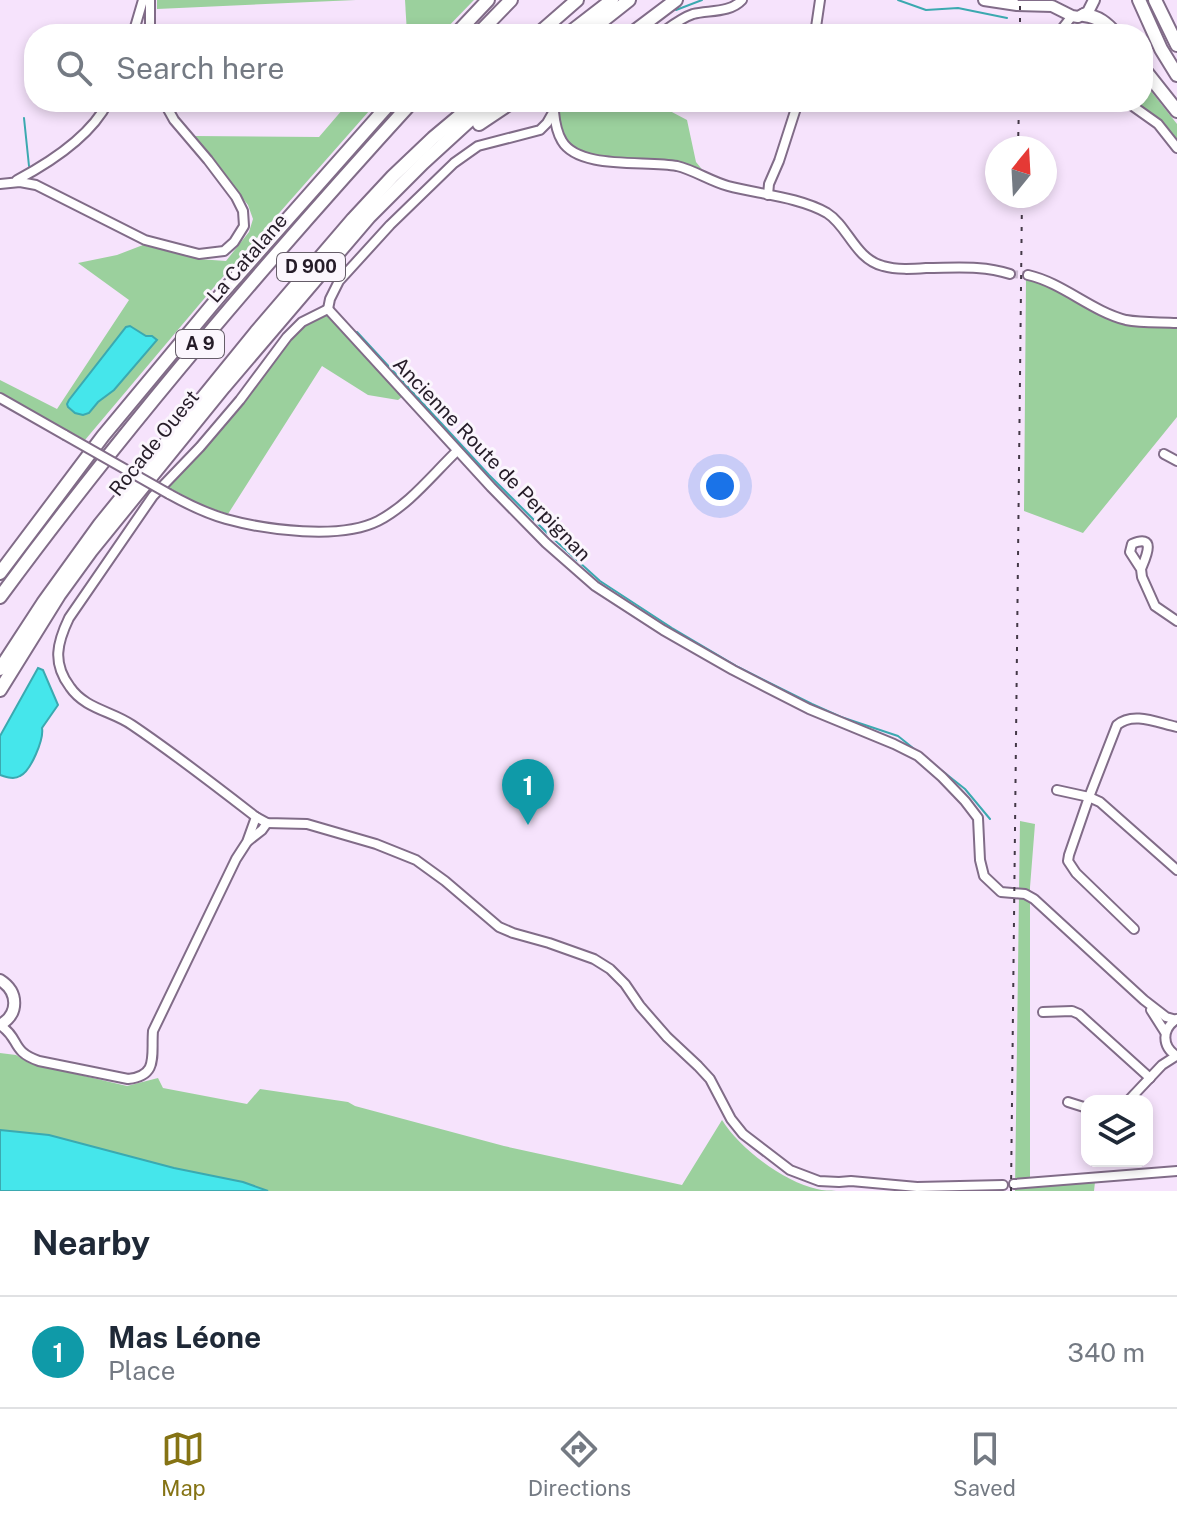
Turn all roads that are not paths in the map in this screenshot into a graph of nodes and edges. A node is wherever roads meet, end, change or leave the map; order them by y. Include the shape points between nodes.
1 (143, 0) edge
2 (150, 0) edge
3 (488, 0) edge
4 (511, 0) edge
5 (577, 0) edge
6 (612, 0) edge
7 (629, 0) edge
8 (676, 0) edge
9 (742, 0) edge
10 (820, 0) edge
11 (984, 0) edge
12 (1059, 0) edge
13 (1101, 0) edge
14 (1139, 0) edge
15 (1155, 0) edge
16 (1074, 17) edge
17 (136, 24) edge
18 (150, 24) edge
19 (465, 24) edge
20 (488, 24) edge
21 (549, 24) edge
22 (581, 24) edge
23 (599, 24) edge
24 (644, 24) edge
25 (674, 24) edge
26 (816, 24) edge
27 (1107, 24) edge
28 (1150, 24) edge
29 (1153, 31) edge
30 (1177, 45) edge
31 (1177, 75) edge
32 (1153, 81) edge
33 (1177, 111) edge
34 (102, 112) edge
35 (170, 112) edge
36 (382, 112) edge
37 (403, 112) edge
38 (452, 112) edge
39 (464, 112) edge
40 (481, 112) edge
41 (496, 112) edge
42 (554, 112) joint
43 (795, 112) edge
44 (1141, 112) edge
45 (540, 130) junction
46 (559, 137) junction
47 (1177, 148) edge
48 (12, 183) junction
49 (0, 184) edge
50 (768, 195) junction
51 (369, 217) junction
52 (1010, 274) tunnel mouth
53 (1028, 275) tunnel mouth
54 (328, 309) junction
55 (1177, 323) edge
56 (256, 332) junction
57 (0, 398) edge
58 (457, 451) junction
59 (1164, 454) dead end
60 (1177, 461) edge
61 (118, 520) junction
62 (100, 524) junction
63 (1141, 569) dead end
64 (0, 573) edge
65 (0, 597) edge
66 (1177, 621) edge
67 (0, 653) edge
68 (0, 669) edge
69 (0, 690) edge
70 (0, 699) edge
71 (1177, 727) edge
72 (1057, 790) dead end
73 (1089, 797) junction
74 (256, 817) junction
75 (267, 823) junction
76 (247, 842) junction
77 (1177, 870) edge
78 (1134, 929) dead end
79 (0, 980) edge
80 (1144, 1000) junction
81 (1043, 1012) dead end
82 (1176, 1020) edge
83 (0, 1025) edge
84 (1165, 1032) junction
85 (1167, 1047) junction
86 (1176, 1056) edge
87 (1162, 1065) junction
88 (1150, 1078) junction
89 (1134, 1095) edge
90 (1068, 1102) dead end
91 (1081, 1106) edge
92 (1177, 1171) edge
93 (1014, 1184) dead end
94 (1003, 1185) dead end

1 - 17 street
2 - 18 street
3 - 19 highway
4 - 20 highway
5 - 21 highway
6 - 22 highway
7 - 23 highway
8 - 24 highway
9 - 25 street
10 - 26 street
11 - 16 main road via 1052,6
12 - 16 main road
13 - 16 main road
14 - 28 highway
15 - 30 highway
16 - 27 highway via 1092,16
29 - 31 highway
32 - 33 highway
34 - 48 street via 56,158
35 - 48 street via 243,211 244,226 224,251 199,254 145,240 36,185
36 - 64 highway, La Catalane / A 9 via 103,436
37 - 65 highway, La Catalane / A 9 via 233,304
38 - 56 highway, D 900 via 369,191
39 - 56 highway, Rocade Ouest / D 900 via 393,176
40 - 51 highway, Rocade Ouest / D 900
41 - 51 highway, D 900
42 - 45 street
42 - 46 street
43 - 50 street
44 - 47 street
45 - 46 street
45 - 54 street via 478,146 454,163 339,281
46 - 50 street via 578,156 676,166
48 - 49 street
50 - 52 street via 834,218 852,243 882,266 979,267
51 - 61 highway, Rocade Ouest / D 900
53 - 55 street via 1126,320
54 - 58 street, Ancienne Route de Perpignan
54 - 74 street via 287,337 240,400 153,496 69,618 57,649 59,666 78,698 129,723
56 - 62 highway, Rocade Ouest / D 900
57 - 58 street, bridge via 197,509 258,525 320,532 377,522 401,507
58 - 80 street, Ancienne Route de Perpignan via 595,586 733,670 918,756 978,818 984,876 1001,892 1034,899
59 - 60 street
61 - 69 highway, Rocade Ouest / D 900 via 59,595
61 - 70 highway
62 - 67 highway
62 - 68 highway, Rocade Ouest / D 900
63 - 66 street via 1155,606
71 - 73 street via 1124,719 1113,732
72 - 73 street
73 - 77 street
73 - 78 street via 1068,861
74 - 75 street
74 - 76 street
75 - 76 street
75 - 94 street via 307,824 416,860 499,927 610,969 710,1079 743,1134 790,1170 819,1181
76 - 83 street via 153,1031 147,1073 128,1079 39,1061 17,1049
79 - 83 main road via 11,989 14,1007
80 - 82 street
80 - 84 street
81 - 88 street via 1079,1014
82 - 84 street
84 - 85 street
85 - 86 street
85 - 87 street
86 - 87 street
87 - 88 street
88 - 89 street
90 - 91 street
92 - 93 street

